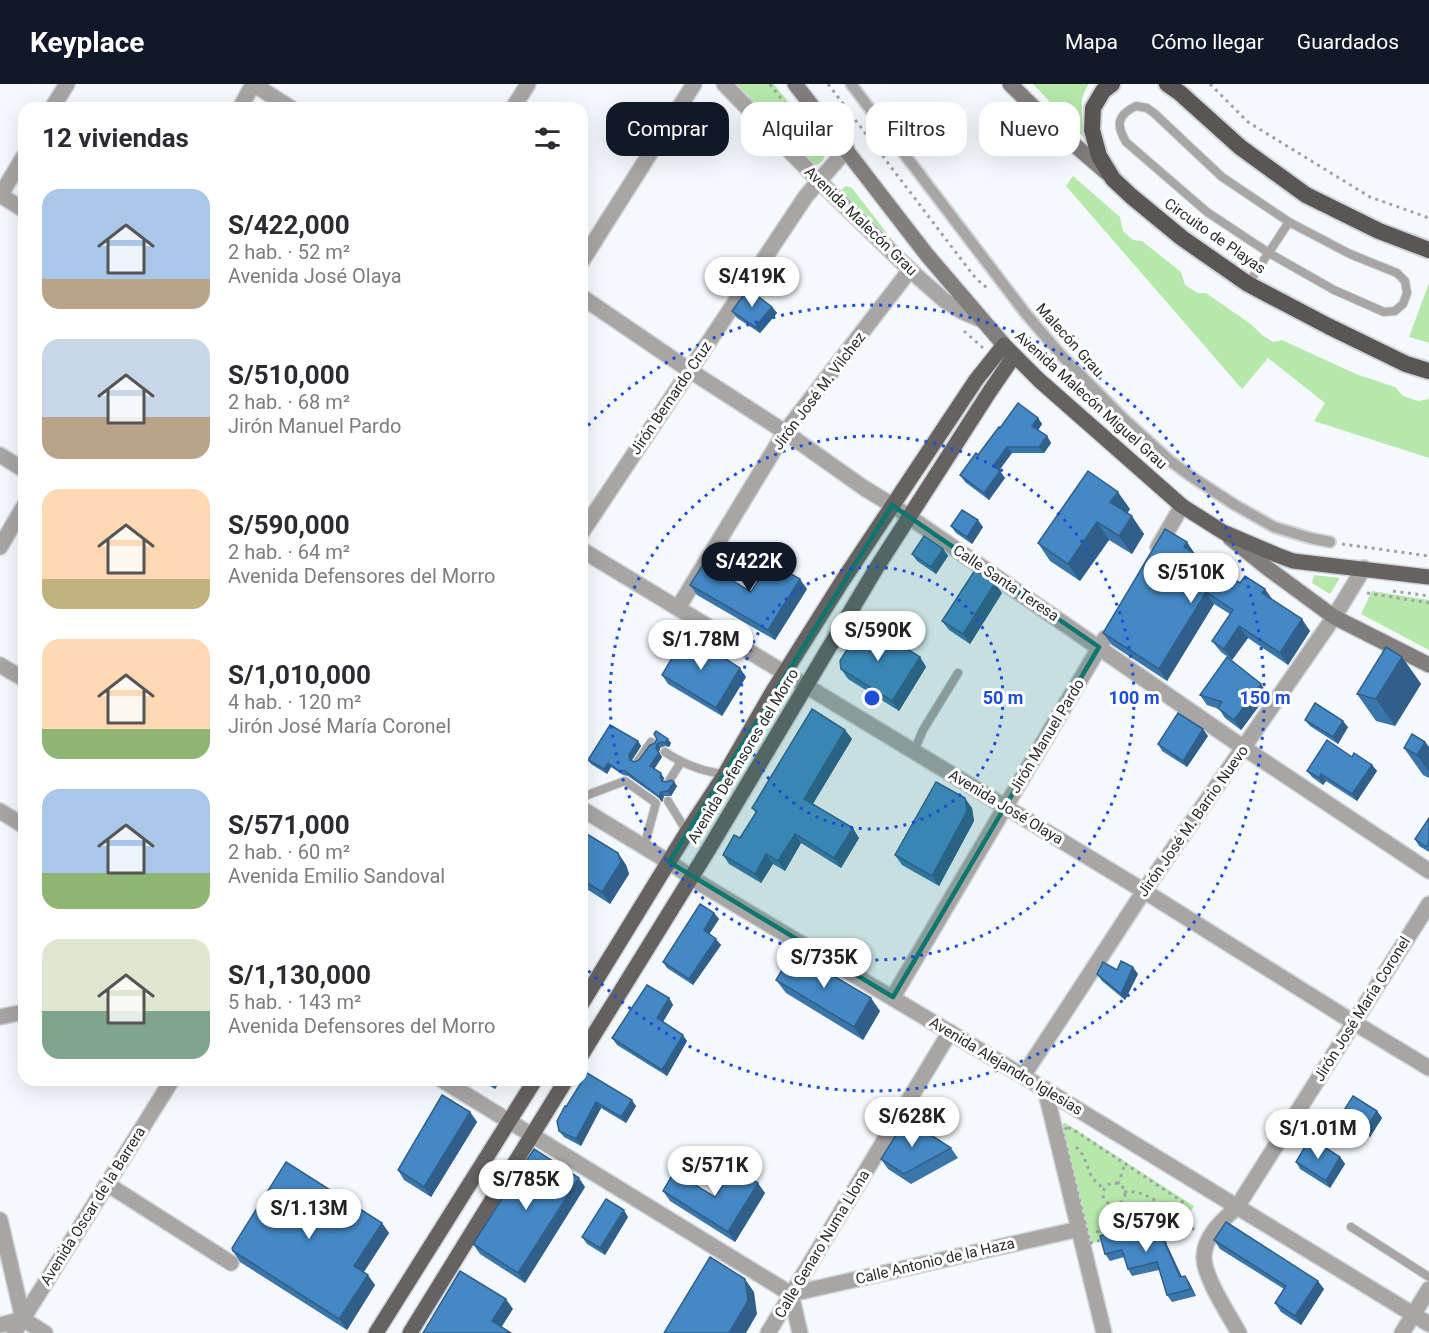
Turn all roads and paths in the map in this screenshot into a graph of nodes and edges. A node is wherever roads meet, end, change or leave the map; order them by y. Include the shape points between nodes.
1 (67, 84) edge
2 (253, 84) edge
3 (528, 84) edge
4 (694, 84) edge
5 (724, 84) edge
6 (795, 84) edge
7 (828, 84) edge
8 (851, 84) edge
9 (1010, 84) edge
10 (1112, 84) edge
11 (1210, 84) edge
12 (1173, 87) edge
13 (56, 102) edge
14 (243, 102) edge
15 (282, 102) edge
16 (517, 102) edge
17 (809, 102) edge
18 (841, 156) edge
19 (852, 156) edge
20 (18, 166) edge
21 (1113, 179) junction
22 (819, 181) junction
23 (0, 195) edge
24 (18, 206) edge
25 (1429, 218) edge
26 (1289, 222) junction
27 (1429, 250) edge
28 (588, 252) edge
29 (1269, 253) junction
30 (910, 270) junction
31 (1248, 284) junction
32 (1011, 294) junction
33 (588, 301) edge
34 (982, 320) junction
35 (1009, 351) junction
36 (689, 370) junction
37 (1429, 371) edge
38 (785, 432) junction
39 (0, 455) edge
40 (18, 466) edge
41 (892, 505) junction
42 (1182, 506) junction
43 (18, 516) edge
44 (909, 517) junction
45 (588, 523) edge
46 (1223, 532) junction
47 (1330, 542) joint
48 (0, 547) edge
49 (588, 554) edge
50 (1153, 555) edge
51 (1429, 556) edge
52 (1364, 568) junction
53 (1429, 577) edge
54 (1371, 587) dead end
55 (1394, 591) dead end
56 (1429, 596) edge
57 (1429, 603) edge
58 (678, 608) junction
59 (1334, 617) junction
60 (1111, 626) edge
61 (1099, 647) junction
62 (0, 665) edge
63 (1429, 665) edge
64 (784, 673) junction
65 (958, 673) dead end
66 (18, 676) edge
67 (806, 686) junction
68 (654, 744) edge
69 (1244, 747) junction
70 (914, 751) junction
71 (665, 752) dead end
72 (638, 761) edge
73 (681, 762) junction
74 (725, 774) junction
75 (669, 781) edge
76 (588, 795) edge
77 (668, 801) dead end
78 (1005, 807) junction
79 (0, 811) edge
80 (588, 813) edge
81 (18, 822) edge
82 (687, 832) junction
83 (644, 847) junction
84 (669, 862) junction
85 (1429, 871) edge
86 (691, 878) junction
87 (1144, 891) junction
88 (1429, 904) edge
89 (588, 993) edge
90 (893, 997) junction
91 (18, 1013) edge
92 (0, 1017) edge
93 (1353, 1022) junction
94 (950, 1032) junction
95 (588, 1044) edge
96 (1429, 1068) edge
97 (1023, 1076) junction
98 (168, 1086) edge
99 (452, 1086) edge
100 (531, 1086) edge
101 (562, 1086) edge
102 (1046, 1089) junction
103 (510, 1121) junction
104 (1065, 1129) junction
105 (532, 1135) junction
106 (1070, 1138) dead end
107 (1076, 1147) dead end
108 (1125, 1164) junction
109 (1118, 1184) junction
110 (107, 1185) junction
111 (1104, 1189) junction
112 (1124, 1192) junction
113 (1110, 1204) junction
114 (1237, 1207) junction
115 (1183, 1212) junction
116 (0, 1221) edge
117 (1352, 1227) dead end
118 (1079, 1229) junction
119 (1087, 1244) junction
120 (231, 1263) edge
121 (1429, 1277) edge
122 (1429, 1289) edge
123 (791, 1294) junction
124 (1413, 1314) junction
125 (23, 1319) junction
126 (1429, 1324) edge
127 (0, 1325) edge
128 (14, 1333) edge
129 (45, 1333) edge
130 (376, 1333) edge
131 (410, 1333) edge
132 (768, 1333) edge
133 (800, 1333) edge
134 (1104, 1333) edge
135 (1239, 1333) edge
136 (1402, 1333) edge

1 - 13 street
2 - 14 street
2 - 15 street
3 - 16 street
4 - 28 street
5 - 22 street, Avenida Malecón Grau
6 - 17 main road, Avenida Malecón Miguel Grau
7 - 32 path via 973,275 988,288
8 - 32 street, Malecón Grau
9 - 21 main road, Circuito de Playas
10 - 21 highway via 1093,108 1092,130
11 - 25 path via 1248,122 1370,197
12 - 27 highway via 1240,147 1306,195 1379,231
18 - 22 street, Jirón Bernardo Cruz
19 - 34 main road, Avenida Malecón Miguel Grau
20 - 23 street
21 - 31 highway, Circuito de Playas via 1182,238
22 - 30 street, Avenida Malecón Grau
22 - 36 street, Jirón Bernardo Cruz
23 - 24 street
26 - 29 lane
26 - 29 lane via 1397,273 1405,281 1407,293 1403,304 1395,311 1384,312 1334,290
26 - 29 lane via 1222,177 1147,108 1136,106 1120,119 1119,131 1126,142 1207,212
29 - 31 lane
30 - 34 street, Avenida Malecón Grau via 961,312
30 - 38 street, Jirón José M. Vilchez
31 - 37 highway, Circuito de Playas via 1406,364
32 - 47 street, Malecón Grau via 1070,364 1169,460 1274,527
33 - 36 street, Calle Santa Teresa
34 - 35 main road, Avenida Malecón Miguel Grau
35 - 41 main road, Avenida Defensores del Morro via 976,380
35 - 42 main road, Avenida Malecón Miguel Grau
35 - 44 main road, Avenida Defensores del Morro via 990,391
36 - 38 street, Calle Santa Teresa
36 - 45 street, Jirón Bernardo Cruz
38 - 41 street, Calle Santa Teresa
38 - 58 street, Jirón José M. Vilchez
39 - 40 street
41 - 44 street, Calle Santa Teresa
41 - 64 main road, Avenida Defensores del Morro
42 - 46 main road, Avenida Malecón Miguel Grau
42 - 50 street
43 - 48 street
44 - 61 street, Calle Santa Teresa
44 - 67 main road, Avenida Defensores del Morro
46 - 52 main road, Avenida Malecón Miguel Grau via 1293,561
46 - 59 main road
47 - 51 path
49 - 58 street, Avenida José Olaya
52 - 53 main road, Avenida Malecón Miguel Grau
52 - 59 street, Jirón José M. Barrio Nuevo
54 - 57 path via 1367,593
55 - 56 path
58 - 64 street, Avenida José Olaya
59 - 63 main road
59 - 69 street, Jirón José M. Barrio Nuevo
60 - 61 street, Jirón Manuel Pardo
61 - 69 street, Calle Santa Teresa
61 - 78 street, Jirón Manuel Pardo
62 - 66 street
64 - 67 street, Avenida José Olaya
64 - 74 main road, Avenida Defensores del Morro
65 - 70 lane
67 - 70 street, Avenida José Olaya
67 - 86 main road, Avenida Defensores del Morro
68 - 72 lane via 651,742
69 - 85 street, Calle Santa Teresa
69 - 87 street, Jirón José M. Barrio Nuevo
70 - 78 street, Avenida José Olaya
71 - 73 lane
73 - 74 lane
73 - 75 lane
74 - 82 main road, Avenida Defensores del Morro
76 - 83 lane via 626,780 657,801
77 - 82 lane
78 - 87 street, Avenida José Olaya
78 - 90 street, Jirón Manuel Pardo
79 - 81 street
80 - 83 street, Avenida Alejandro Iglesias
82 - 84 main road, Avenida Defensores del Morro
83 - 84 street, Avenida Alejandro Iglesias
84 - 86 street, Avenida Alejandro Iglesias
84 - 89 main road, Avenida Defensores del Morro
86 - 90 street, Avenida Alejandro Iglesias
86 - 95 main road, Avenida Defensores del Morro
87 - 93 street, Avenida José Olaya
87 - 97 street, Jirón José M. Barrio Nuevo
88 - 93 street, Jirón José María Coronel
90 - 94 street, Avenida Alejandro Iglesias
91 - 92 street
93 - 96 street, Avenida José Olaya
93 - 114 street, Jirón José María Coronel
94 - 97 street, Avenida Alejandro Iglesias
94 - 123 street, Calle Genaro Numa Llona
97 - 102 street, Avenida Alejandro Iglesias
98 - 110 street, Avenida Oscar de la Barrera
99 - 103 street
100 - 103 main road
101 - 105 main road
102 - 114 street, Avenida Alejandro Iglesias
102 - 118 street
103 - 105 street
103 - 130 main road
104 - 106 path
104 - 108 path via 1071,1128
104 - 119 path
105 - 123 street
105 - 131 main road
107 - 111 path via 1092,1178
108 - 109 path
108 - 115 path via 1186,1204
109 - 111 path
109 - 112 path
110 - 120 street
110 - 125 street, Avenida Oscar de la Barrera
111 - 113 path via 1104,1198
112 - 113 path via 1123,1200
112 - 115 path via 1147,1195
113 - 119 path via 1097,1233
114 - 124 street, Avenida Alejandro Iglesias
114 - 135 street, Jirón José María Coronel via 1216,1228 1204,1256 1211,1282
115 - 119 path via 1179,1220
116 - 125 street
117 - 121 lane
118 - 119 street
118 - 123 street, Calle Antonio de la Haza
119 - 134 street
122 - 124 street
123 - 132 street, Calle Genaro Numa Llona
123 - 133 street
124 - 126 street, Avenida Alejandro Iglesias
124 - 136 street
125 - 127 street
125 - 128 street, Avenida Oscar de la Barrera
125 - 129 street

